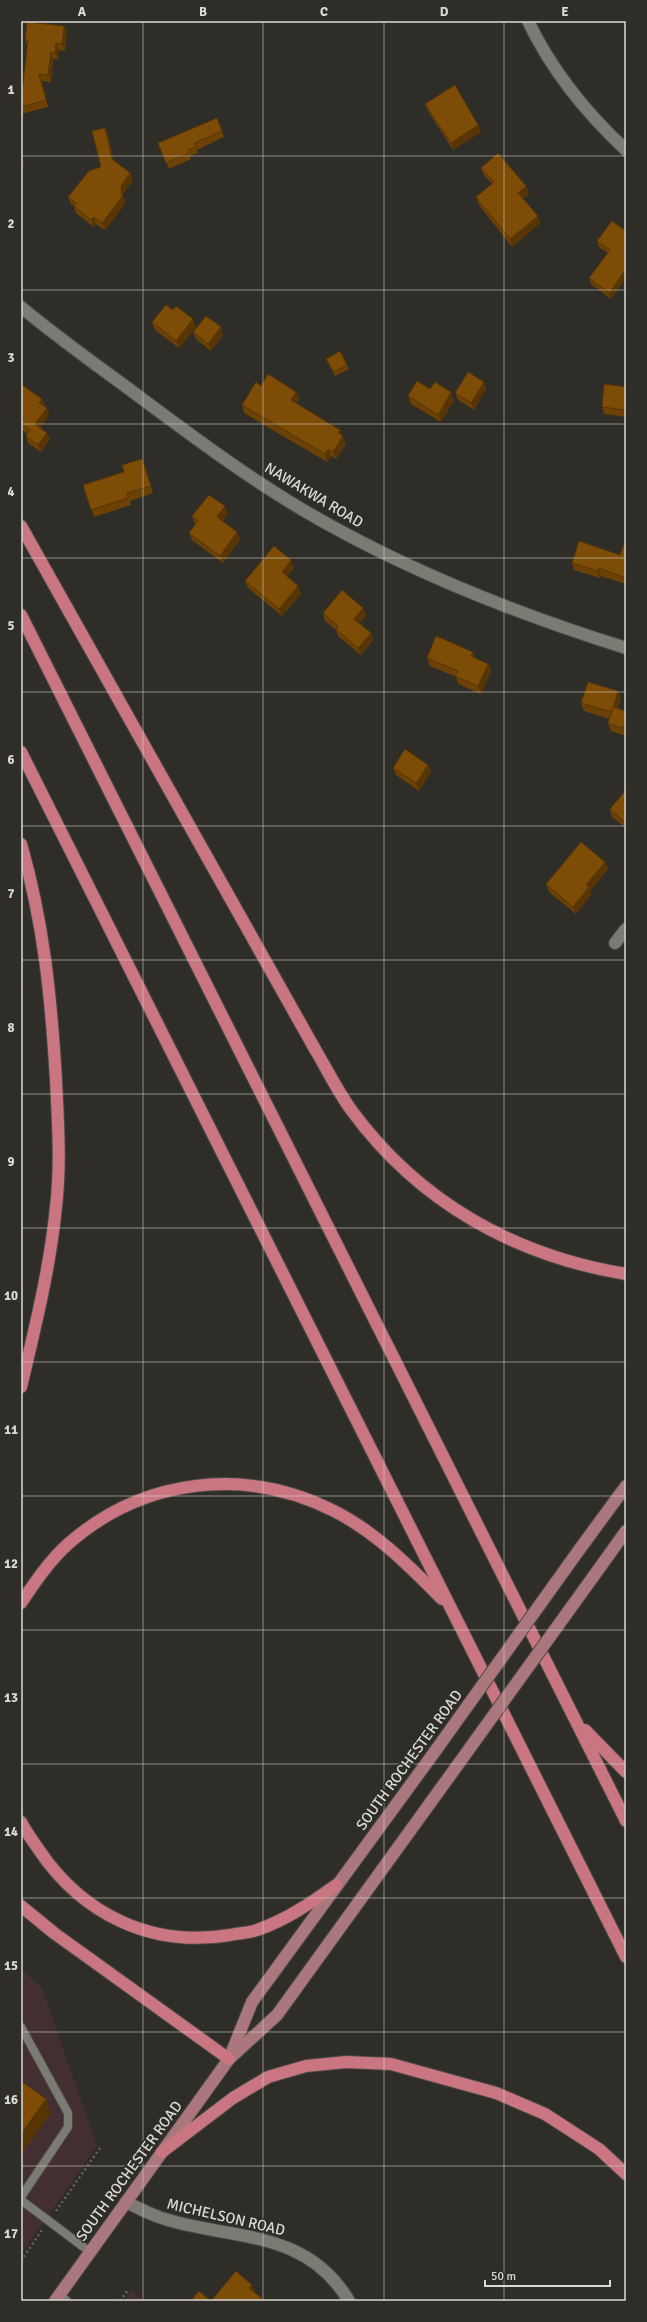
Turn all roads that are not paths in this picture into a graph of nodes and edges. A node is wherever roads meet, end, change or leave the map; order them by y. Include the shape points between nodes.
1 (528, 21) edge
2 (626, 150) edge
3 (21, 307) edge
4 (21, 526) edge
5 (21, 615) edge
6 (626, 648) edge
7 (21, 752) edge
8 (21, 844) edge
9 (626, 929) edge
10 (615, 943) dead end
11 (626, 1274) edge
12 (21, 1387) edge
13 (626, 1486) edge
14 (626, 1531) edge
15 (21, 1603) edge
16 (450, 1606) junction
17 (574, 1718) junction
18 (626, 1772) edge
19 (626, 1821) edge
20 (21, 1822) edge
21 (336, 1886) junction
22 (21, 1906) edge
23 (626, 1957) edge
24 (21, 2027) edge
25 (229, 2059) junction
26 (162, 2152) junction
27 (626, 2174) edge
28 (21, 2199) edge
29 (126, 2202) junction
30 (90, 2252) junction
31 (60, 2299) edge
32 (349, 2301) edge

1 - 2 street via 565,84 589,114
3 - 6 street, NAWAKWA ROAD via 172,421 303,510 452,586 537,619
4 - 11 highway via 352,1111 391,1156 426,1189 494,1233 563,1260
5 - 17 highway
7 - 16 highway
8 - 12 highway via 42,932 53,1028 60,1140 56,1207 41,1304
9 - 10 street
13 - 21 main road, SOUTH ROCHESTER ROAD, bridge
14 - 25 main road, SOUTH ROCHESTER ROAD, bridge via 277,2015
15 - 16 highway via 40,1575 68,1544 108,1514 145,1497 189,1486 221,1484 258,1486 286,1492 335,1512 383,1544
16 - 23 highway
17 - 18 highway
17 - 19 highway
20 - 21 highway via 54,1873 90,1904 125,1924 168,1936 209,1938 256,1931 294,1914
21 - 25 main road, SOUTH ROCHESTER ROAD via 252,2002
22 - 25 highway via 54,1933
24 - 28 lane via 68,2113 68,2128
25 - 26 main road, SOUTH ROCHESTER ROAD
26 - 27 highway via 233,2098 268,2077 306,2066 346,2062 391,2064 496,2093 545,2114 599,2149
26 - 29 main road, SOUTH ROCHESTER ROAD
28 - 30 lane
29 - 30 main road, SOUTH ROCHESTER ROAD
29 - 32 street, MICHELSON ROAD via 169,2220 282,2245 319,2266 341,2287
30 - 31 main road, SOUTH ROCHESTER ROAD

